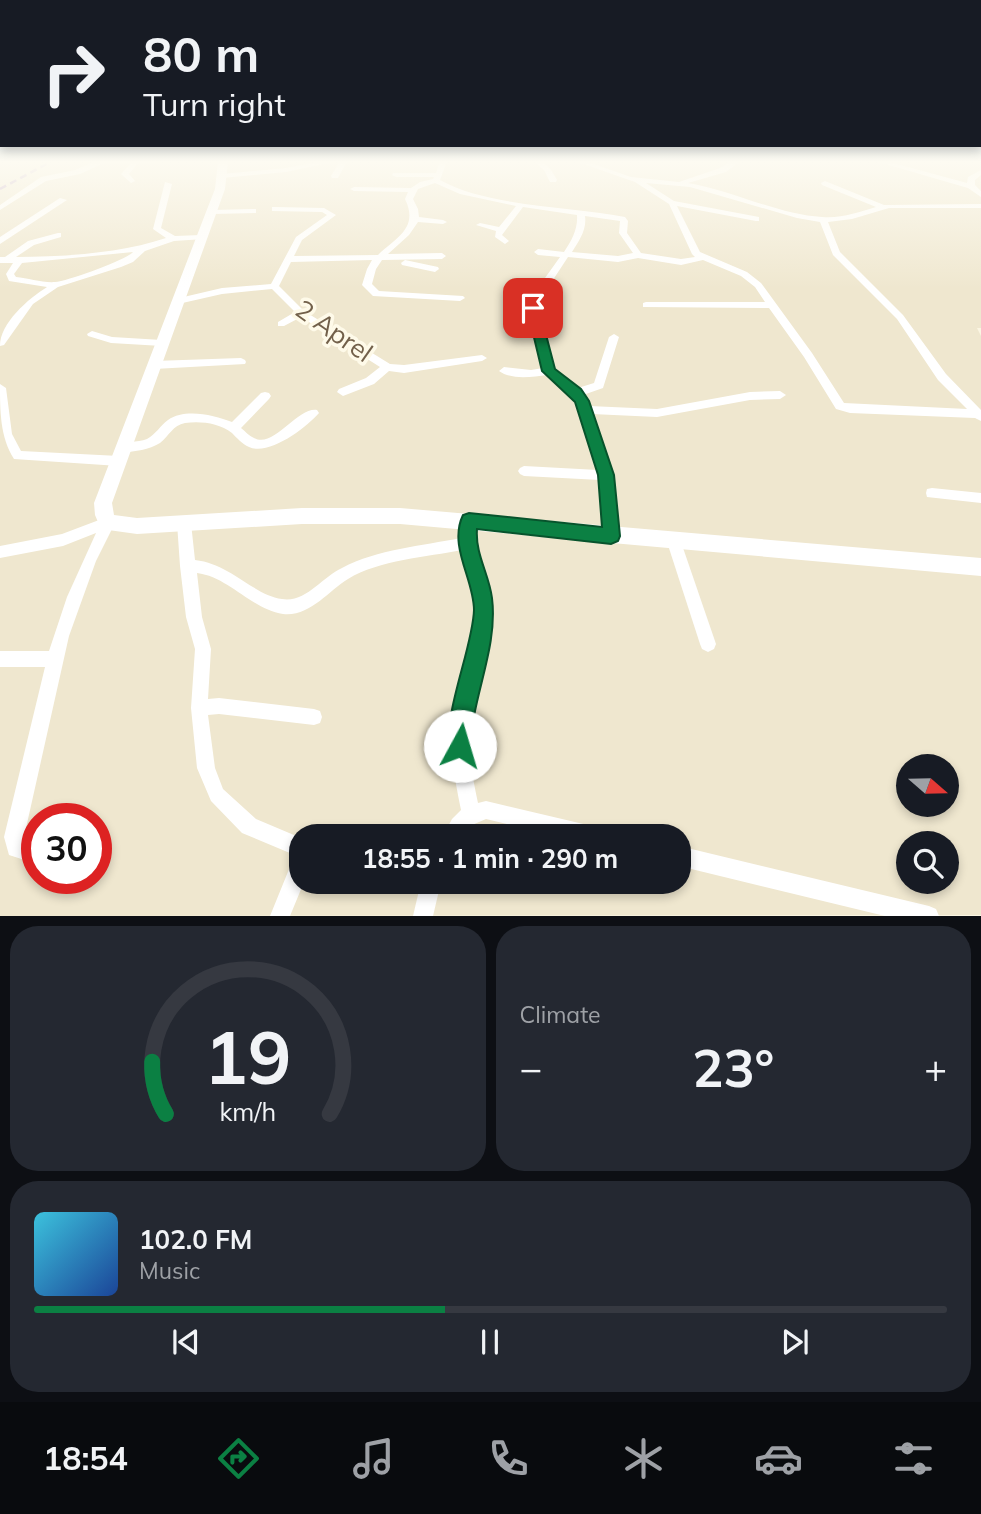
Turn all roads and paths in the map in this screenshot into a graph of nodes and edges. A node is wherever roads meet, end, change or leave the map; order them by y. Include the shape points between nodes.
1 (672, 203) edge
2 (57, 204) edge
3 (163, 204) edge
4 (214, 204) edge
5 (412, 204) edge
6 (521, 204) joint
7 (676, 204) edge
8 (756, 204) edge
9 (874, 204) edge
10 (981, 206) edge
11 (882, 207) junction
12 (275, 209) dead end
13 (253, 211) dead end
14 (212, 212) junction
15 (581, 213) junction
16 (415, 219) junction
17 (756, 219) dead end
18 (823, 220) junction
19 (443, 222) dead end
20 (481, 225) dead end
21 (500, 230) junction
22 (58, 235) dead end
23 (201, 237) junction
24 (173, 239) junction
25 (505, 241) dead end
26 (0, 242) edge
27 (142, 249) junction
28 (538, 252) dead end
29 (568, 253) junction
30 (638, 255) junction
31 (442, 256) dead end
32 (378, 258) junction
33 (395, 258) junction
34 (701, 258) junction
35 (287, 259) junction
36 (4, 260) edge
37 (19, 261) junction
38 (435, 269) dead end
39 (55, 285) junction
40 (274, 286) junction
41 (460, 298) dead end
42 (177, 301) junction
43 (646, 305) dead end
44 (774, 305) junction
45 (301, 313) junction
46 (281, 324) dead end
47 (92, 334) dead end
48 (614, 337) dead end
49 (0, 343) edge
50 (162, 343) junction
51 (482, 358) dead end
52 (241, 362) dead end
53 (154, 365) junction
54 (387, 366) junction
55 (504, 371) dead end
56 (549, 371) junction
57 (0, 388) edge
58 (343, 392) dead end
59 (576, 393) junction
60 (780, 395) dead end
61 (265, 396) dead end
62 (585, 410) junction
63 (313, 413) dead end
64 (980, 416) edge
65 (233, 428) junction
66 (121, 454) junction
67 (524, 471) dead end
68 (606, 475) junction
69 (932, 493) dead end
70 (981, 498) edge
71 (469, 521) junction
72 (108, 523) junction
73 (184, 523) junction
74 (611, 536) junction
75 (674, 542) junction
76 (467, 543) junction
77 (0, 552) edge
78 (187, 566) junction
79 (981, 567) edge
80 (708, 644) dead end
81 (0, 659) edge
82 (57, 659) junction
83 (199, 708) junction
84 (314, 717) dead end
85 (22, 803) edge
86 (21, 808) edge
87 (471, 814) junction
88 (458, 824) edge
89 (545, 824) edge
90 (289, 843) edge
91 (21, 849) edge
92 (691, 859) edge
93 (289, 893) edge
94 (428, 894) edge
95 (280, 915) edge
96 (423, 915) edge
97 (929, 915) edge

1 - 34 street via 691,247
2 - 26 street
3 - 24 street via 157,229
4 - 14 street
5 - 16 street
6 - 15 street
6 - 21 street via 512,221
7 - 17 street
8 - 18 street
9 - 11 street
10 - 11 street
11 - 18 street
12 - 35 street, 2 Aprel via 332,213 299,239
13 - 14 street
14 - 23 street
15 - 29 street via 580,231
15 - 30 street via 622,219 624,233
16 - 19 street
16 - 32 street via 405,238
18 - 64 street via 836,253 900,317 942,377
20 - 21 street
21 - 25 street via 498,235
22 - 36 street via 31,243
23 - 24 street
23 - 42 street
24 - 27 street
27 - 37 street
27 - 39 street via 118,265
28 - 29 street
29 - 30 street via 618,259
29 - 56 street via 533,308
30 - 34 street via 681,262
31 - 33 street
32 - 33 street
32 - 35 street
32 - 41 street via 367,285 376,294
33 - 38 street
34 - 44 street via 751,278
35 - 40 street, 2 Aprel
36 - 37 street
37 - 39 street via 10,274 12,279
39 - 49 street via 30,302
40 - 42 street, 2 Aprel
40 - 45 street, 2 Aprel
42 - 50 street
43 - 44 street
44 - 64 street via 840,406
45 - 46 street
45 - 54 street, 2 Aprel
47 - 50 street via 118,341
48 - 59 street via 600,385
50 - 53 street
51 - 54 street, 2 Aprel via 404,369
52 - 53 street
53 - 66 street
54 - 58 street via 370,382
55 - 56 street
56 - 59 street
57 - 66 street via 1,438 18,456
59 - 62 street
60 - 62 street via 657,413
61 - 65 street
62 - 68 street
63 - 65 street via 266,444 244,440
65 - 66 street via 220,422 182,419 148,443
66 - 72 street via 103,503
67 - 68 street
68 - 74 street
69 - 70 street
71 - 73 street via 354,516
71 - 74 street
71 - 76 street
72 - 73 street
72 - 77 street via 62,540
72 - 82 street via 83,572
73 - 78 street
74 - 75 street
75 - 79 street
75 - 80 street
76 - 78 street via 349,570 307,601 290,607 268,601 208,569
76 - 87 street via 484,611 462,720 462,771
78 - 83 street via 203,649
81 - 82 street
82 - 85 street
83 - 84 street via 219,706
83 - 90 street via 206,768 217,795 249,826
86 - 91 street via 14,837 16,848
87 - 88 street
87 - 89 street via 486,810
92 - 97 street
93 - 95 street
94 - 96 street

